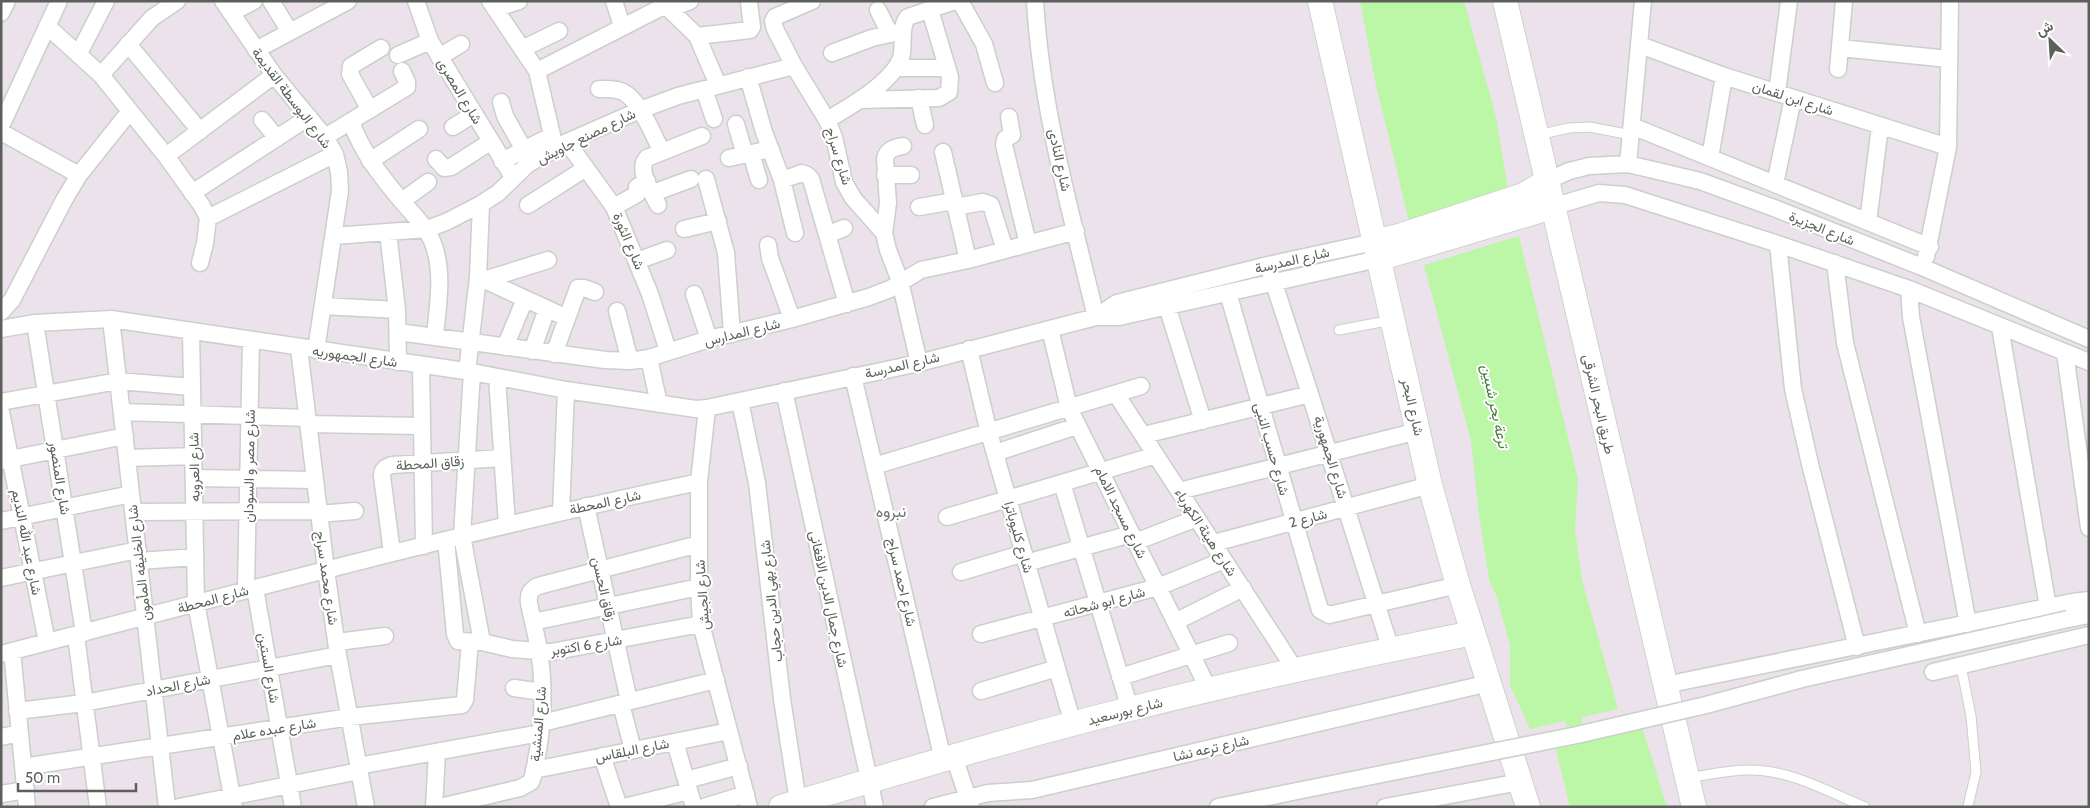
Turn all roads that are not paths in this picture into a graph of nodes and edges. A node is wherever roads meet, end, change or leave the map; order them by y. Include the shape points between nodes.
1 (59, 1) edge
2 (106, 1) edge
3 (177, 1) edge
4 (254, 1) edge
5 (271, 1) edge
6 (348, 1) edge
7 (416, 1) edge
8 (519, 1) edge
9 (614, 1) edge
10 (690, 1) edge
11 (812, 1) edge
12 (955, 1) edge
13 (960, 1) edge
14 (1035, 1) edge
15 (1320, 1) edge
16 (1505, 1) edge
17 (1644, 1) edge
18 (1789, 1) edge
19 (1844, 1) edge
20 (1950, 1) edge
21 (748, 2) dead end
22 (493, 5) edge
23 (666, 5) edge
24 (227, 7) edge
25 (924, 7) edge
26 (878, 10) dead end
27 (48, 26) junction
28 (622, 26) junction
29 (290, 32) junction
30 (558, 32) dead end
31 (897, 33) junction
32 (697, 36) junction
33 (430, 41) junction
34 (128, 44) junction
35 (461, 44) dead end
36 (1640, 45) junction
37 (381, 48) dead end
38 (1840, 48) junction
39 (522, 49) junction
40 (256, 50) junction
41 (79, 53) junction
42 (832, 53) dead end
43 (398, 54) dead end
44 (439, 57) junction
45 (1949, 59) junction
46 (794, 66) junction
47 (896, 68) junction
48 (947, 68) junction
49 (1838, 69) dead end
50 (402, 71) dead end
51 (537, 71) junction
52 (101, 75) junction
53 (274, 75) junction
54 (1724, 76) junction
55 (748, 77) junction
56 (996, 83) dead end
57 (711, 87) junction
58 (599, 89) dead end
59 (1785, 96) junction
60 (919, 98) junction
61 (861, 100) junction
62 (501, 102) dead end
63 (370, 110) junction
64 (640, 110) junction
65 (130, 111) junction
66 (474, 114) junction
67 (309, 117) junction
68 (1009, 117) dead end
69 (714, 119) dead end
70 (262, 120) dead end
71 (827, 120) junction
72 (351, 122) junction
73 (736, 124) dead end
74 (925, 124) dead end
75 (1, 126) edge
76 (1880, 126) junction
77 (453, 127) dead end
78 (419, 128) dead end
79 (200, 131) junction
80 (1632, 131) junction
81 (1, 132) edge
82 (1537, 135) junction
83 (325, 136) junction
84 (702, 136) dead end
85 (277, 138) junction
86 (490, 142) junction
87 (558, 142) junction
88 (903, 146) dead end
89 (1948, 147) junction
90 (771, 149) junction
91 (524, 150) junction
92 (662, 152) junction
93 (943, 152) dead end
94 (335, 154) junction
95 (166, 156) junction
96 (742, 156) junction
97 (1710, 158) junction
98 (436, 159) dead end
99 (370, 161) junction
100 (502, 161) junction
101 (1628, 164) junction
102 (586, 168) junction
103 (80, 175) junction
104 (885, 175) junction
105 (911, 175) dead end
106 (513, 177) junction
107 (759, 180) dead end
108 (782, 180) junction
109 (1547, 181) junction
110 (428, 182) dead end
111 (1775, 184) junction
112 (192, 193) junction
113 (652, 193) junction
114 (402, 201) junction
115 (481, 204) junction
116 (955, 204) junction
117 (528, 205) dead end
118 (1536, 205) junction
119 (614, 207) junction
120 (919, 208) dead end
121 (208, 218) junction
122 (718, 221) junction
123 (1868, 222) junction
124 (844, 228) dead end
125 (427, 229) junction
126 (684, 229) dead end
127 (1076, 231) junction
128 (388, 232) junction
129 (795, 233) dead end
130 (884, 233) junction
131 (827, 235) junction
132 (334, 236) junction
133 (1028, 244) junction
134 (1778, 244) junction
135 (768, 245) dead end
136 (1930, 246) junction
137 (667, 250) dead end
138 (1005, 250) junction
139 (1376, 250) junction
140 (548, 260) dead end
141 (968, 260) junction
142 (637, 261) junction
143 (200, 263) dead end
144 (1835, 263) junction
145 (1268, 265) junction
146 (1922, 267) junction
147 (481, 278) junction
148 (900, 282) junction
149 (1274, 283) junction
150 (1909, 289) junction
151 (595, 292) dead end
152 (1228, 293) junction
153 (694, 294) dead end
154 (525, 299) junction
155 (847, 304) junction
156 (323, 306) junction
157 (1167, 306) junction
158 (547, 309) junction
159 (397, 310) junction
160 (618, 311) dead end
161 (1, 312) edge
162 (1096, 317) junction
163 (567, 318) junction
164 (111, 319) junction
165 (792, 320) junction
166 (1392, 320) junction
167 (35, 323) junction
168 (2000, 327) junction
169 (1, 329) edge
170 (1050, 329) junction
171 (1339, 330) dead end
172 (191, 331) junction
173 (398, 332) junction
174 (732, 334) junction
175 (435, 337) junction
176 (709, 339) junction
177 (2089, 339) edge
178 (251, 341) junction
179 (471, 342) junction
180 (505, 347) junction
181 (299, 348) junction
182 (969, 349) junction
183 (316, 350) junction
184 (532, 351) junction
185 (668, 351) junction
186 (2065, 353) junction
187 (554, 354) junction
188 (649, 358) junction
189 (630, 361) junction
190 (398, 362) junction
191 (2089, 362) edge
192 (919, 363) junction
193 (421, 365) junction
194 (469, 372) junction
195 (853, 376) junction
196 (497, 377) junction
197 (118, 381) junction
198 (1141, 386) dead end
199 (192, 387) junction
200 (566, 390) junction
201 (784, 391) junction
202 (47, 394) junction
203 (1116, 394) junction
204 (1310, 394) junction
205 (740, 401) junction
206 (1, 402) edge
207 (659, 404) junction
208 (1260, 406) junction
209 (707, 408) junction
210 (1069, 408) junction
211 (1, 412) edge
212 (122, 412) junction
213 (193, 414) junction
214 (250, 416) junction
215 (307, 421) junction
216 (1202, 421) junction
217 (422, 426) junction
218 (1077, 426) junction
219 (1418, 431) junction
220 (988, 432) junction
221 (1144, 435) junction
222 (125, 436) junction
223 (56, 450) junction
224 (995, 453) junction
225 (1329, 453) junction
226 (1156, 454) junction
227 (194, 456) junction
228 (127, 458) junction
229 (502, 458) junction
230 (6, 460) edge
231 (466, 461) junction
232 (422, 463) junction
233 (874, 466) junction
234 (1277, 466) junction
235 (1100, 471) junction
236 (194, 478) junction
237 (248, 479) junction
238 (314, 480) junction
239 (699, 482) junction
240 (1062, 483) junction
241 (1430, 485) junction
242 (1179, 491) junction
243 (131, 494) junction
244 (1008, 499) junction
245 (586, 506) junction
246 (65, 508) junction
247 (1346, 508) junction
248 (194, 511) junction
249 (248, 511) junction
250 (355, 511) dead end
251 (133, 512) junction
252 (562, 512) junction
253 (318, 513) junction
254 (22, 517) junction
255 (947, 517) dead end
256 (1197, 518) junction
257 (1, 521) edge
258 (1293, 522) junction
259 (507, 525) junction
260 (2089, 528) edge
261 (462, 536) junction
262 (1133, 538) junction
263 (446, 540) junction
264 (1214, 543) junction
265 (698, 544) junction
266 (424, 546) junction
267 (1081, 548) junction
268 (392, 553) junction
269 (138, 556) junction
270 (195, 558) junction
271 (1025, 558) junction
272 (1224, 560) junction
273 (74, 563) junction
274 (600, 569) junction
275 (326, 570) junction
276 (33, 572) junction
277 (962, 572) dead end
278 (1, 578) edge
279 (1458, 585) junction
280 (699, 587) junction
281 (1158, 587) junction
282 (1243, 588) junction
283 (251, 589) junction
284 (2089, 600) edge
285 (196, 604) junction
286 (1098, 604) junction
287 (1377, 604) junction
288 (608, 606) junction
289 (2048, 607) junction
290 (2089, 615) edge
291 (146, 617) junction
292 (1042, 618) junction
293 (533, 622) junction
294 (1175, 622) junction
295 (701, 624) junction
296 (1968, 624) junction
297 (1473, 633) junction
298 (80, 634) junction
299 (981, 634) dead end
300 (1918, 634) junction
301 (2089, 635) edge
302 (385, 636) dead end
303 (616, 641) junction
304 (47, 642) junction
305 (476, 642) junction
306 (1229, 643) dead end
307 (1857, 647) junction
308 (338, 649) junction
309 (1391, 650) junction
310 (540, 652) junction
311 (6, 653) edge
312 (1191, 655) junction
313 (1962, 666) junction
314 (269, 668) junction
315 (1057, 668) junction
316 (1296, 670) junction
317 (1933, 672) dead end
318 (1120, 677) junction
319 (210, 680) junction
320 (716, 680) junction
321 (1489, 683) junction
322 (1665, 685) junction
323 (514, 688) dead end
324 (154, 690) junction
325 (1209, 690) junction
326 (981, 691) dead end
327 (542, 692) junction
328 (625, 702) junction
329 (84, 703) junction
330 (1130, 709) junction
331 (17, 711) junction
332 (350, 718) junction
333 (1073, 724) junction
334 (279, 728) junction
335 (541, 728) junction
336 (729, 731) junction
337 (20, 733) junction
338 (1, 737) edge
339 (221, 737) junction
340 (675, 742) junction
341 (160, 746) junction
342 (633, 750) junction
343 (437, 752) junction
344 (602, 756) junction
345 (91, 757) junction
346 (949, 758) junction
347 (739, 766) junction
348 (23, 768) junction
349 (359, 768) junction
350 (534, 770) junction
351 (1687, 778) junction
352 (869, 782) junction
353 (1520, 782) junction
354 (289, 784) junction
355 (26, 790) junction
356 (689, 793) edge
357 (1, 794) edge
358 (500, 800) edge
359 (748, 800) edge
360 (232, 801) edge
361 (1454, 801) edge
362 (969, 802) edge
363 (790, 804) edge
364 (1968, 806) edge
365 (27, 807) edge
366 (98, 807) edge
367 (167, 807) edge
368 (179, 807) edge
369 (293, 807) edge
370 (366, 807) edge
371 (434, 807) edge
372 (440, 807) edge
373 (619, 807) edge
374 (624, 807) edge
375 (704, 807) edge
376 (876, 807) edge
377 (933, 807) edge
378 (1218, 807) edge
379 (1385, 807) edge
380 (1528, 807) edge
381 (1694, 807) edge
382 (1865, 807) edge

1 - 27 street
2 - 41 street
3 - 34 street via 152,18
4 - 24 street
5 - 29 street
6 - 29 street
7 - 33 street, شارع المصرى
8 - 22 street
9 - 28 street
10 - 23 street
11 - 46 street, شارع سراج via 780,14 773,21
12 - 25 street
13 - 56 street via 984,44
14 - 127 street, شارع النادى via 1046,94
15 - 139 street, شارع البحر
16 - 82 street, طريق البحر الشرقى
17 - 36 street
18 - 59 street
19 - 38 street
20 - 45 street
21 - 32 street via 750,30
22 - 39 street
23 - 28 street
23 - 32 street
24 - 40 street, شارع البوسطة القديمة
25 - 31 street via 905,19
25 - 48 street
26 - 31 street
27 - 41 street
27 - 75 street
28 - 51 street
29 - 40 street
30 - 39 street
31 - 42 street via 872,38
31 - 47 street via 903,50
32 - 57 street
33 - 43 street
33 - 44 street, شارع المصرى
34 - 52 street
34 - 79 street
35 - 44 street
36 - 54 street, شارع ابن لقمان
36 - 80 street
37 - 63 street via 351,66 350,70
38 - 45 street
38 - 49 street
39 - 51 street
40 - 53 street, شارع البوسطة القديمة
41 - 52 street
44 - 66 street, شارع المصرى
45 - 89 street
46 - 55 street, شارع مصنع جاويش
46 - 71 street, شارع سراج
47 - 48 street
47 - 61 street
48 - 60 street via 950,92 939,98
50 - 63 street via 407,87
51 - 87 street
52 - 65 street
53 - 67 street, شارع البوسطة القديمة
53 - 79 street
54 - 59 street, شارع ابن لقمان
54 - 97 street
55 - 57 street, شارع مصنع جاويش
55 - 90 street
57 - 64 street, شارع مصنع جاويش
57 - 69 street
58 - 64 street via 624,92
59 - 76 street, شارع ابن لقمان
59 - 111 street
60 - 61 street
60 - 74 street
61 - 71 street
62 - 91 street
63 - 72 street
64 - 87 street, شارع مصنع جاويش
64 - 92 street
65 - 95 street
65 - 103 street
66 - 77 street
66 - 86 street, شارع المصرى
67 - 83 street, شارع البوسطة القديمة
67 - 85 street
68 - 133 street via 1012,134 1005,139 1004,145
70 - 85 street
71 - 130 street, شارع سراج via 844,182 853,198
72 - 83 street
72 - 99 street
73 - 96 street
76 - 89 street, شارع ابن لقمان
76 - 123 street
78 - 99 street
79 - 95 street
80 - 82 lane via 1590,127
80 - 97 street, شارع الجزيرة
80 - 101 street
81 - 103 street
82 - 109 street, طريق البحر الشرقى
83 - 94 street, شارع البوسطة القديمة
84 - 92 street
85 - 112 street
86 - 98 street via 451,167 444,168
86 - 100 street, شارع المصرى
87 - 91 street
87 - 102 street, شارع الثورة
87 - 106 street, شارع مصنع جاويش
88 - 104 street via 886,153
89 - 136 street
90 - 96 street
90 - 108 street
91 - 100 street
92 - 113 street via 643,162 642,169
93 - 116 street
94 - 121 street
94 - 132 street, شارع البوسطة القديمة via 340,191
95 - 112 street
96 - 107 street
97 - 111 street, شارع الجزيرة
99 - 114 street
100 - 106 street, شارع المصرى
101 - 109 street, شارع الجزيرة via 1589,166
101 - 146 street, شارع الجزيرة via 1700,181
102 - 117 street
102 - 119 street, شارع الثورة
103 - 161 street via 12,300
104 - 105 street
104 - 130 street via 888,203
106 - 115 street, شارع مصنع جاويش via 498,193
108 - 129 street
108 - 131 street via 802,173 807,175
109 - 118 street, طريق البحر الشرقى
110 - 114 street
111 - 123 street, شارع الجزيرة
112 - 121 street
113 - 119 street via 637,187 637,194
113 - 122 street via 698,179
114 - 125 street
115 - 125 street, شارع مصنع جاويش
115 - 147 street
116 - 120 street
116 - 138 street via 983,202 991,205
116 - 141 street
118 - 134 street, شارع الجزيرة via 1599,193 1625,195
118 - 139 street
118 - 322 street, طريق البحر الشرقى
119 - 142 street, شارع الثورة
121 - 143 street
122 - 126 street
122 - 174 street via 728,268
123 - 136 street, شارع الجزيرة
124 - 131 street
125 - 128 street, شارع مصنع جاويش
125 - 175 street via 436,253 440,282
127 - 133 street, شارع المدارس
127 - 162 street, شارع النادى
128 - 132 street, شارع مصنع جاويش
128 - 159 street
130 - 148 street, شارع سراج
131 - 155 street
132 - 156 street, شارع البوسطة القديمة
133 - 138 street, شارع المدارس
134 - 144 street, شارع الجزيرة
134 - 307 street via 1793,389
135 - 165 street
136 - 146 street
137 - 142 street
138 - 141 street, شارع المدارس
139 - 145 street, شارع المدرسة
139 - 149 street, شارع المدرسة
139 - 166 street, شارع البحر
140 - 147 street
141 - 148 street, شارع المدارس via 921,270
142 - 185 street, شارع الثورة
144 - 150 street, شارع الجزيرة
144 - 300 street via 1845,343
145 - 149 street, شارع الجمهورية
145 - 162 street, شارع المدرسة via 1117,303
146 - 177 street, شارع الجزيرة
147 - 154 street
147 - 179 street
148 - 155 street, شارع المدارس via 890,289
148 - 192 street, شارع سراج
149 - 152 street, شارع المدرسة
149 - 204 street, شارع الجمهورية
150 - 168 street, شارع الجزيرة
150 - 296 street via 1911,317
151 - 163 street via 578,288
152 - 157 street, شارع المدرسة
152 - 208 street, شارع حسب النبى
153 - 176 street
154 - 158 street
154 - 180 street
155 - 165 street, شارع المدارس
156 - 159 street
156 - 183 street, شارع البوسطة القديمة
157 - 162 street, شارع المدرسة via 1119,317
157 - 216 street
158 - 163 street
158 - 184 street
159 - 173 street
160 - 189 street
162 - 170 street, شارع المدرسة
163 - 187 street
164 - 167 street, شارع الجمهوريه
164 - 172 street, شارع الجمهوريه
164 - 197 street, شارع الخليفه المأمون
165 - 174 street, شارع المدارس
166 - 171 lane
166 - 219 street, شارع البحر
167 - 169 street, شارع الجمهوريه
167 - 202 street, شارع المنصور
168 - 186 street, شارع الجزيرة
168 - 289 street
170 - 182 street, شارع المدرسة
170 - 210 street, شارع مسجد الامام
172 - 178 street, شارع الجمهوريه
172 - 199 street, شارع العروبه
173 - 175 street, شارع المدارس
173 - 190 street
174 - 176 street, شارع المدارس
175 - 179 street, شارع المدارس
176 - 185 street, شارع المدارس
178 - 181 street, شارع الجمهوريه
178 - 214 street, شارع مصر و السودان
179 - 180 street, شارع المدارس
179 - 194 street
180 - 184 street, شارع المدارس
181 - 183 street, شارع الجمهوريه
181 - 215 street, شارع محمد سراج
182 - 192 street, شارع المدرسة
182 - 220 street, شارع كليوباترا
183 - 190 street, شارع الجمهوريه
184 - 187 street, شارع المدارس
185 - 188 street, شارع المدارس
186 - 191 street, شارع الجزيرة
186 - 260 street
187 - 189 street, شارع المدارس
188 - 189 street, شارع المدارس
188 - 207 street
190 - 193 street, شارع الجمهوريه
192 - 195 street, شارع المدرسة
193 - 194 street, شارع الجمهوريه
193 - 217 street
194 - 196 street, شارع الجمهوريه
194 - 231 street
195 - 201 street, شارع المدرسة
195 - 233 street, شارع احمد سراج
196 - 200 street, شارع الجمهوريه
196 - 229 street
197 - 199 street
197 - 202 street
197 - 212 street, شارع الخليفه المأمون
198 - 203 street
199 - 213 street, شارع العروبه
200 - 207 street, شارع الجمهوريه
200 - 252 street
201 - 205 street, شارع المدرسة
201 - 352 street, شارع جمال الدين الافغانى
202 - 206 street
202 - 223 street, شارع المنصور
203 - 210 street
203 - 221 street, شارع هيئة الكهرباء
204 - 208 street
204 - 225 street, شارع الجمهورية
205 - 209 street, شارع المدرسة
205 - 363 street, شارع بهي الدين حجاب via 757,483 781,690
207 - 209 street, شارع الجمهوريه
208 - 216 street
208 - 234 street, شارع حسب النبى
209 - 239 street, شارع الجيش
210 - 218 street, شارع مسجد الامام
210 - 220 street
211 - 230 street, شارع عبد الله النديم
212 - 213 street
212 - 222 street, شارع الخليفه المأمون
213 - 214 street
213 - 227 street, شارع العروبه
214 - 215 street
214 - 237 street, شارع مصر و السودان
215 - 217 street
215 - 238 street, شارع محمد سراج
216 - 221 street
217 - 232 street
218 - 224 street
218 - 235 street, شارع مسجد الامام
219 - 225 street
219 - 241 street, شارع البحر
220 - 224 street, شارع كليوباترا
220 - 233 street
221 - 226 street, شارع هيئة الكهرباء
222 - 223 street
222 - 228 street, شارع الخليفه المأمون
223 - 230 street
223 - 246 street, شارع المنصور
224 - 244 street, شارع كليوباترا
225 - 234 street
225 - 247 street, شارع الجمهورية
226 - 235 street
226 - 242 street, شارع هيئة الكهرباء
227 - 228 street
227 - 236 street, شارع العروبه
228 - 243 street, شارع الخليفه المأمون
229 - 231 street, زقاق المحطة
229 - 259 street
230 - 254 street, شارع عبد الله النديم
231 - 232 street, زقاق المحطة
231 - 261 street
232 - 266 street
232 - 268 street, زقاق المحطة via 392,464 382,471
233 - 346 street, شارع احمد سراج
234 - 242 street
234 - 258 street, شارع حسب النبى
235 - 240 street
235 - 262 street, شارع مسجد الامام
236 - 237 street
236 - 248 street, شارع العروبه
237 - 238 street
237 - 249 street, شارع مصر و السودان
238 - 253 street, شارع محمد سراج
239 - 245 street, شارع المحطة
239 - 265 street, شارع الجيش
240 - 244 street
240 - 267 street
241 - 247 street, شارع 2
241 - 279 street, شارع البحر
242 - 256 street, شارع هيئة الكهرباء
243 - 246 street
243 - 251 street, شارع الخليفه المأمون
244 - 255 street
244 - 271 street, شارع كليوباترا
245 - 252 street, شارع المحطة
245 - 274 street, زقاق الحسن
246 - 254 street
246 - 273 street, شارع المنصور
247 - 258 street, شارع 2
247 - 287 street, شارع الجمهورية
248 - 249 street
248 - 251 street
248 - 270 street, شارع العروبه
249 - 253 street
249 - 283 street, شارع مصر و السودان
250 - 253 street
251 - 269 street, شارع الخليفه المأمون
252 - 259 street, شارع المحطة
253 - 275 street, شارع محمد سراج
254 - 257 street
254 - 276 street, شارع عبد الله النديم
256 - 262 street
256 - 264 street, شارع هيئة الكهرباء
258 - 264 street, شارع 2
258 - 287 street, شارع حسب النبى via 1320,610 1329,615
259 - 261 street, شارع المحطة
261 - 263 street, شارع المحطة
261 - 305 street
262 - 267 street
262 - 281 street, شارع مسجد الامام
263 - 266 street, شارع المحطة
263 - 305 street via 456,638 458,641
264 - 272 street, شارع هيئة الكهرباء
265 - 274 street
265 - 280 street, شارع الجيش
266 - 268 street, شارع المحطة
267 - 271 street
267 - 286 street
268 - 275 street, شارع المحطة
269 - 270 street
269 - 273 street
269 - 291 street, شارع الخليفه المأمون
270 - 285 street, شارع العروبه
271 - 277 street
271 - 292 street, شارع كليوباترا
272 - 281 street, شارع ابو شحاته
272 - 282 street, شارع هيئة الكهرباء
273 - 276 street
273 - 298 street, شارع المنصور
274 - 288 street, زقاق الحسن
274 - 293 street, شارع المنشية via 532,590 528,596
275 - 283 street, شارع المحطة
275 - 308 street, شارع محمد سراج
276 - 278 street
276 - 304 street, شارع عبد الله النديم
279 - 287 street
279 - 297 street, شارع البحر
280 - 288 street
280 - 295 street, شارع الجيش
281 - 286 street, شارع ابو شحاته
281 - 294 street, شارع مسجد الامام
282 - 294 street
282 - 316 street, شارع هيئة الكهرباء
283 - 285 street, شارع المحطة
283 - 314 street, شارع الستين
284 - 289 street
285 - 291 street, شارع المحطة
285 - 319 street, شارع العروبه
286 - 292 street, شارع ابو شحاته
286 - 318 street
287 - 309 street, شارع الجمهورية
288 - 293 street
288 - 303 street, زقاق الحسن
289 - 296 street
290 - 378 street, bridge via 1802,679 1577,735
291 - 298 street, شارع المحطة
291 - 324 street, شارع الخليفه المأمون
292 - 299 street, شارع ابو شحاته
292 - 315 street, شارع كليوباترا
293 - 310 street, شارع المنشية
294 - 312 street, شارع مسجد الامام
295 - 303 street, شارع 6 اكتوبر
295 - 320 street, شارع الجيش
296 - 300 street
297 - 309 street, شارع بورسعيد
297 - 321 street, شارع البحر
298 - 304 street, شارع المحطة
298 - 329 street, شارع المنصور
300 - 307 street
301 - 313 street
302 - 308 street, شارع الحداد
303 - 310 street, شارع 6 اكتوبر
303 - 328 street, زقاق الحسن
304 - 311 street, شارع المحطة
305 - 310 street, شارع 6 اكتوبر
305 - 332 street, شارع عبده علام via 462,705
306 - 312 street
307 - 322 street
308 - 314 street, شارع الحداد
308 - 332 street, شارع محمد سراج
309 - 316 street, شارع بورسعيد
310 - 327 street, شارع المنشية
311 - 331 street
312 - 318 street
312 - 325 street, شارع مسجد الامام
313 - 317 street
313 - 364 lane via 1976,772
314 - 319 street, شارع الحداد
314 - 334 street, شارع الستين
315 - 326 street
315 - 333 street, شارع كليوباترا
316 - 325 street, شارع بورسعيد
318 - 330 street
319 - 324 street, شارع الحداد
319 - 339 street, شارع العروبه
320 - 328 street
320 - 336 street, شارع الجيش
321 - 353 street, شارع البحر
321 - 362 street, شارع ترعه نشا via 1032,790 988,793
322 - 351 street, طريق البحر الشرقى
323 - 327 street
324 - 329 street, شارع الحداد
324 - 341 street, شارع الخليفه المأمون
325 - 330 street, شارع بورسعيد
327 - 335 street, شارع المنشية
328 - 335 street
328 - 342 street, زقاق الحسن
329 - 331 street, شارع الحداد
329 - 345 street, شارع المنصور
330 - 333 street, شارع بورسعيد
331 - 337 street
332 - 334 street, شارع عبده علام
332 - 349 street, شارع محمد سراج
333 - 346 street, شارع بورسعيد
334 - 339 street, شارع عبده علام
334 - 354 street, شارع الستين
335 - 343 street
335 - 350 street, شارع المنشية
336 - 340 street, شارع البلقاس
336 - 347 street, شارع الجيش
337 - 338 street
337 - 348 street
339 - 341 street, شارع عبده علام
339 - 360 street, شارع العروبه
340 - 342 street, شارع البلقاس
340 - 356 street
341 - 345 street, شارع عبده علام
341 - 367 street, شارع الخليفه المأمون
342 - 344 street, شارع البلقاس
343 - 349 street
343 - 371 street
344 - 350 street, شارع البلقاس
344 - 373 street
345 - 348 street, شارع عبده علام
345 - 366 street, شارع المنصور
346 - 352 street, شارع بورسعيد
346 - 362 street, شارع احمد سراج
347 - 356 street
347 - 359 street, شارع الجيش
348 - 355 street
349 - 354 street
349 - 370 street, شارع محمد سراج
350 - 358 street, شارع المنشية via 526,786
351 - 381 street, طريق البحر الشرقى
351 - 382 lane via 1750,770 1776,773
352 - 363 street, شارع بورسعيد
352 - 376 street, شارع جمال الدين الافغانى
353 - 361 street
353 - 380 street, شارع البحر
354 - 360 street
354 - 369 street, شارع الستين
355 - 357 street
355 - 365 street
356 - 374 street
358 - 372 street, شارع المنشية
359 - 375 street
360 - 368 street
361 - 379 street
362 - 377 street, شارع ترعه نشا

